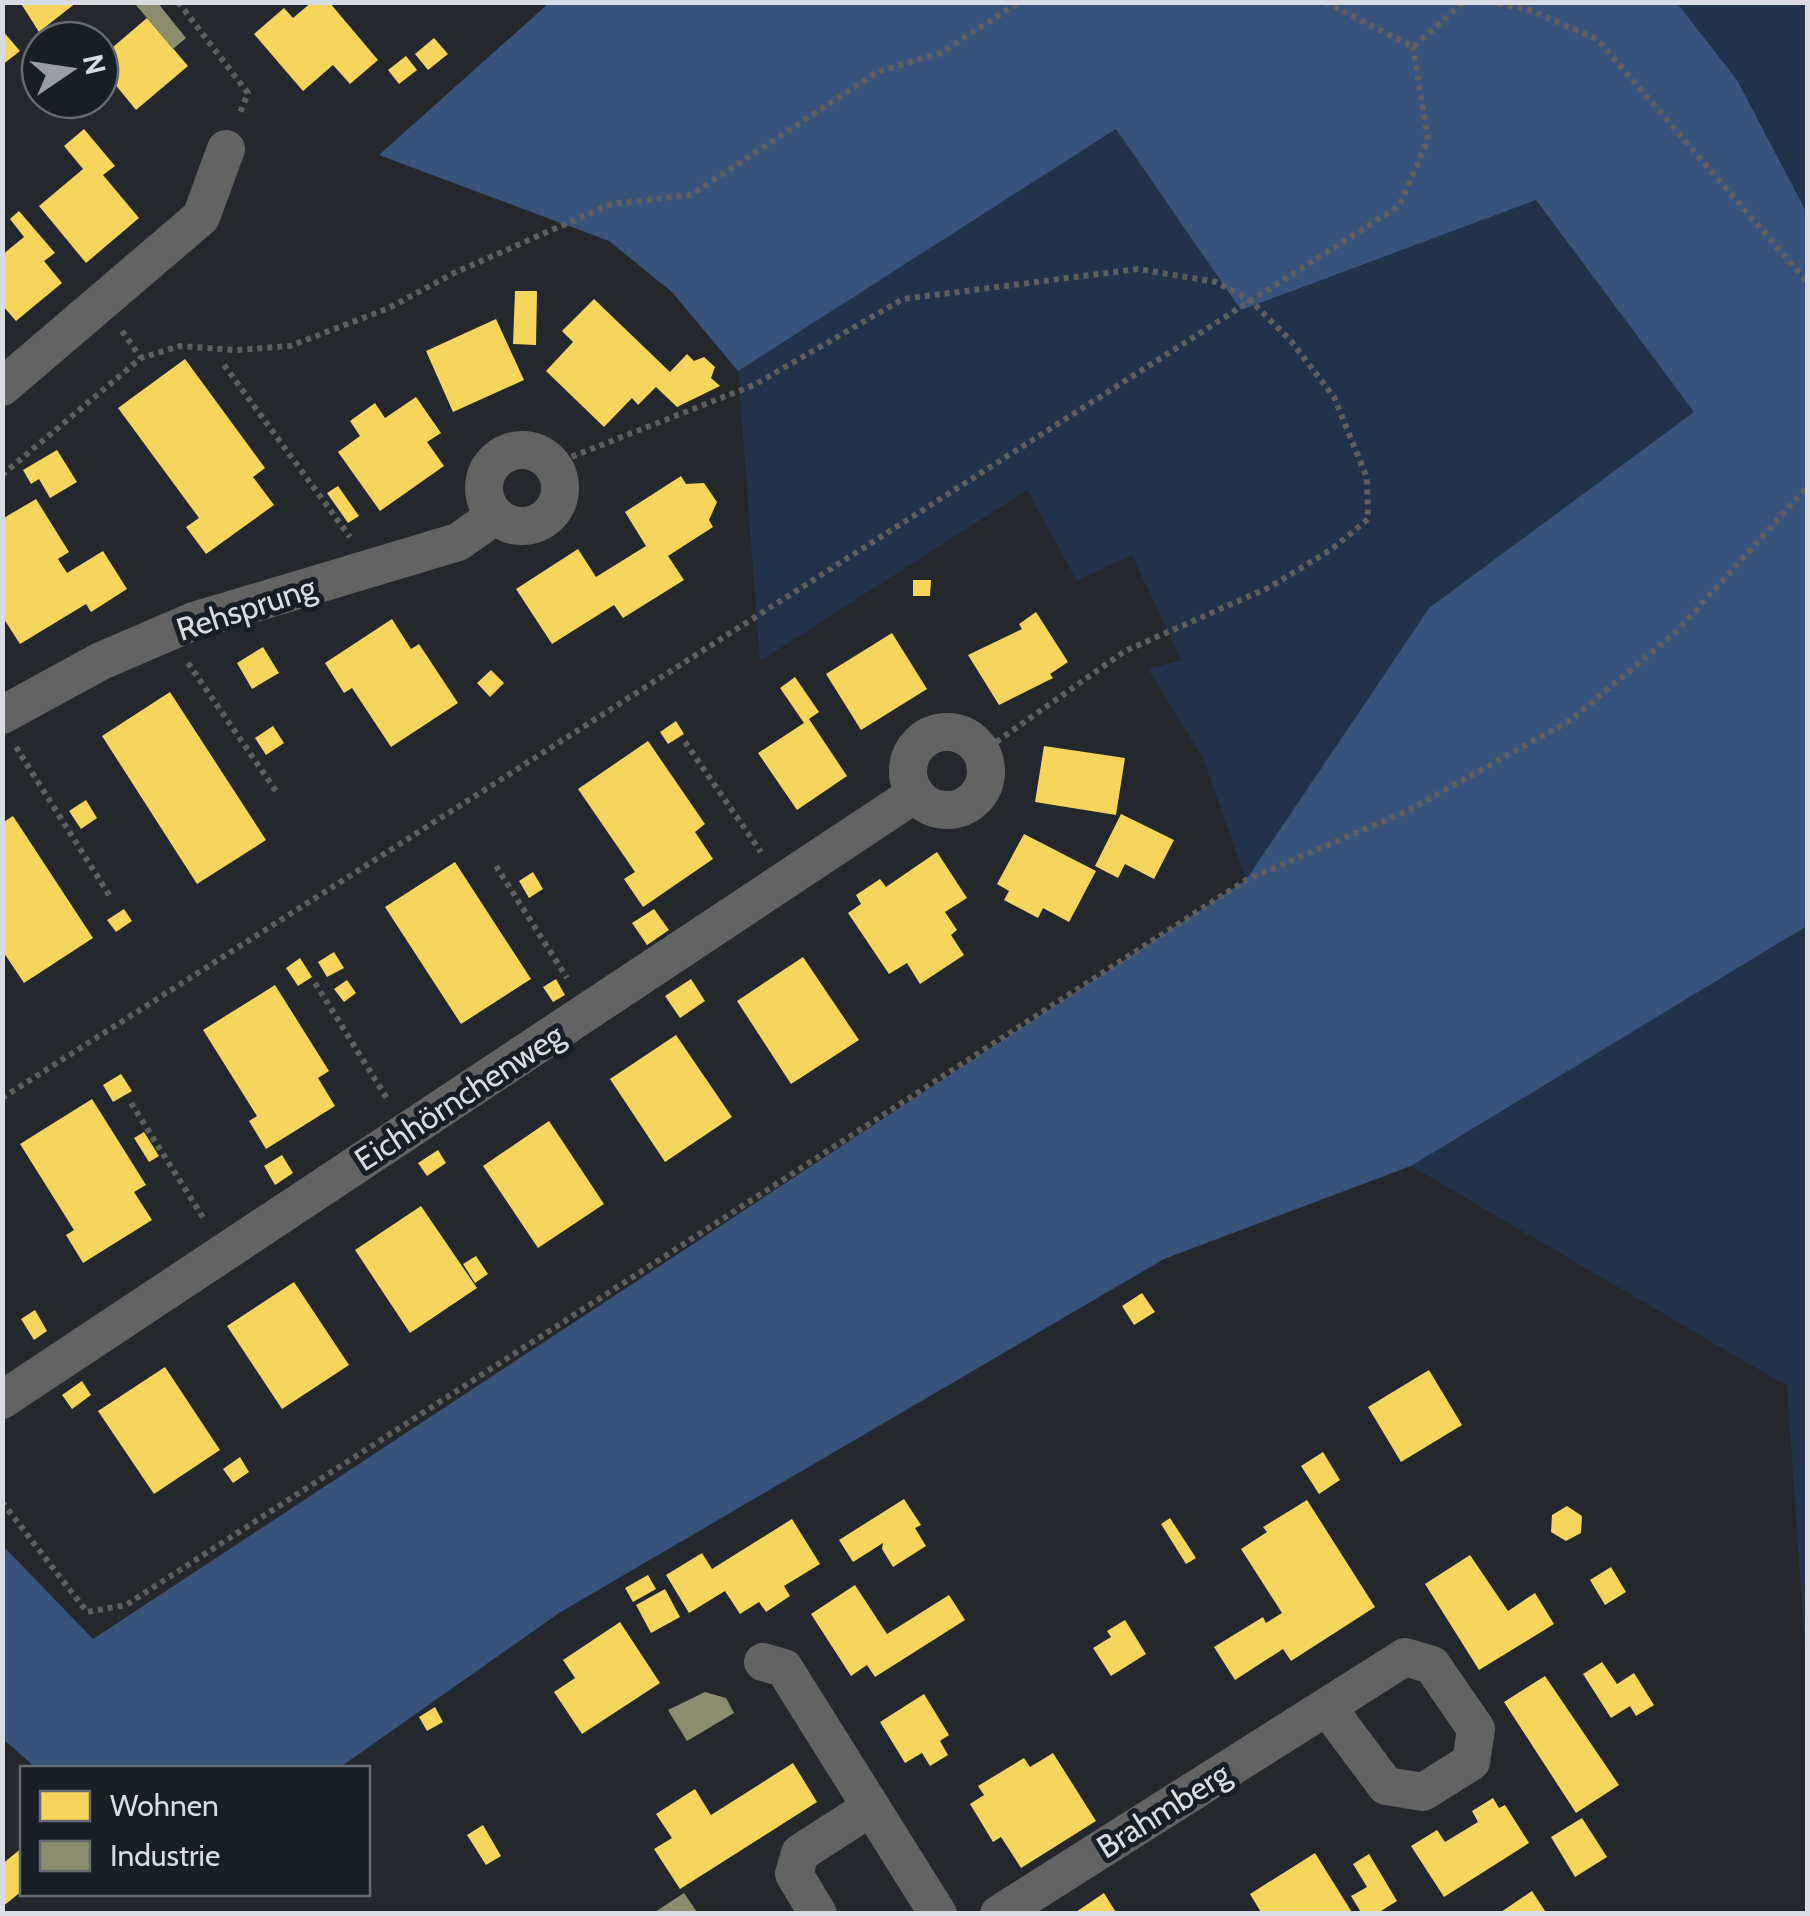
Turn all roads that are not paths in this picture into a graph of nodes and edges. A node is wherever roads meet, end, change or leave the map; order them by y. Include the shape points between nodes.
1 (226, 149) road end
2 (2, 387) edge
3 (495, 516) junction
4 (7, 728) edge
5 (914, 794) junction
6 (2, 1400) edge
7 (763, 1662) dead end
8 (1328, 1707) dead end
9 (870, 1808) junction
10 (818, 1914) edge
11 (938, 1914) edge
12 (999, 1914) edge

1 - 2 street via 201,217
3 - 3 street via 484,498 485,477 496,460 515,450 536,452 553,464 561,492 548,518 522,528
3 - 4 street, Rehsprung via 458,542 277,595 101,661
5 - 5 street via 907,774 912,753 926,737 947,731 967,736 982,752 987,775 978,797 957,810 934,809
5 - 6 street, Eichhörnchenweg
7 - 9 street via 784,1668
8 - 12 street, Brahmberg
9 - 10 street via 800,1853 794,1874
9 - 11 street

